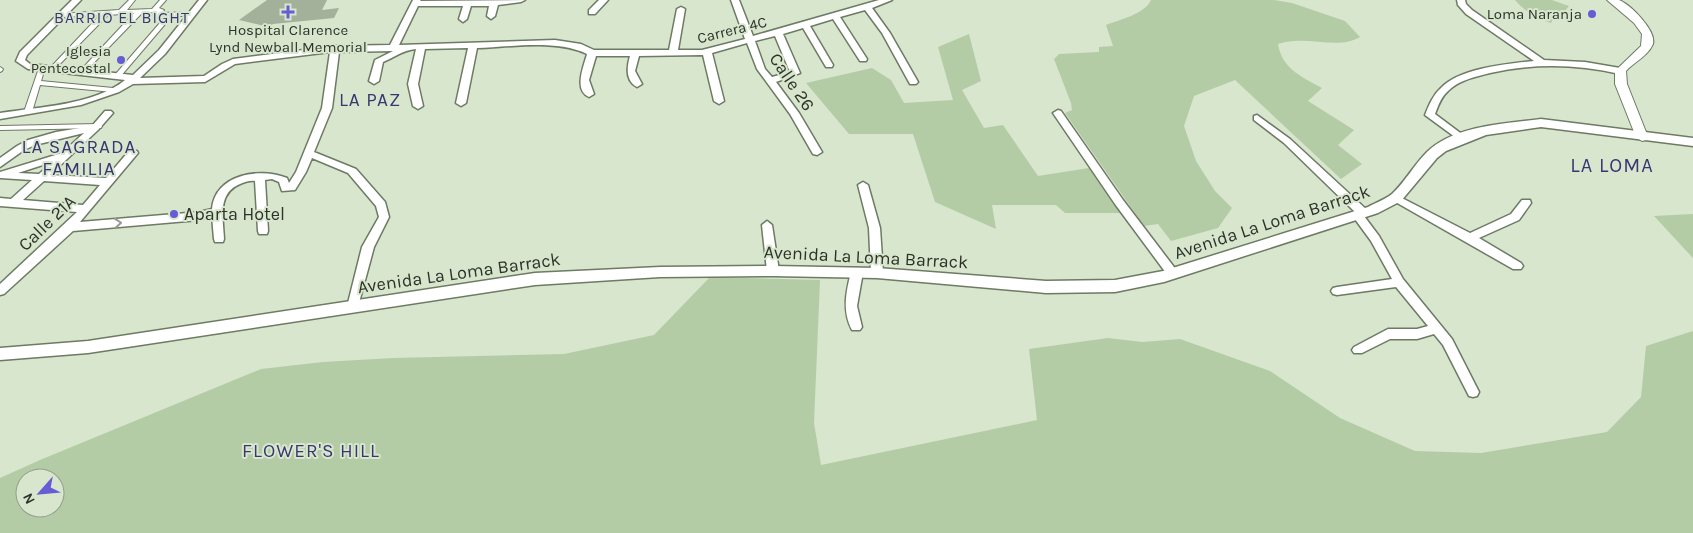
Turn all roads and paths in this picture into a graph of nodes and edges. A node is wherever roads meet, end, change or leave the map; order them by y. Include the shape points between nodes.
1 (77, 0) edge
2 (132, 0) edge
3 (163, 0) edge
4 (203, 0) edge
5 (520, 0) edge
6 (604, 0) edge
7 (735, 0) edge
8 (888, 0) edge
9 (1461, 0) edge
10 (1612, 0) edge
11 (416, 2) edge
12 (442, 2) edge
13 (468, 2) edge
14 (494, 3) junction
15 (867, 6) junction
16 (681, 9) dead end
17 (154, 10) junction
18 (122, 11) junction
19 (140, 11) junction
20 (592, 12) dead end
21 (105, 14) junction
22 (192, 14) junction
23 (62, 15) junction
24 (170, 15) junction
25 (491, 16) dead end
26 (836, 17) junction
27 (463, 19) dead end
28 (805, 25) junction
29 (778, 33) junction
30 (748, 40) junction
31 (473, 45) junction
32 (421, 47) junction
33 (398, 48) junction
34 (335, 49) junction
35 (635, 52) junction
36 (707, 52) junction
37 (592, 53) junction
38 (673, 53) junction
39 (863, 59) dead end
40 (1540, 62) junction
41 (829, 65) dead end
42 (47, 68) junction
43 (82, 72) junction
44 (1620, 72) junction
45 (118, 76) junction
46 (132, 80) junction
47 (374, 80) dead end
48 (770, 81) junction
49 (912, 82) dead end
50 (37, 83) junction
51 (636, 84) dead end
52 (113, 90) junction
53 (589, 94) dead end
54 (718, 101) dead end
55 (461, 103) dead end
56 (418, 106) dead end
57 (28, 112) junction
58 (108, 113) dead end
59 (1058, 113) dead end
60 (0, 116) edge
61 (1257, 118) dead end
62 (97, 126) junction
63 (0, 128) edge
64 (1642, 137) junction
65 (1462, 138) junction
66 (1693, 142) edge
67 (817, 152) dead end
68 (133, 153) dead end
69 (309, 153) junction
70 (66, 154) junction
71 (2, 160) edge
72 (0, 175) edge
73 (258, 177) junction
74 (40, 178) junction
75 (110, 182) junction
76 (863, 185) dead end
77 (1396, 198) junction
78 (0, 202) edge
79 (14, 203) junction
80 (1526, 204) dead end
81 (86, 209) junction
82 (218, 211) junction
83 (1360, 215) junction
84 (767, 225) dead end
85 (70, 227) junction
86 (263, 231) dead end
87 (1470, 238) junction
88 (219, 239) dead end
89 (1517, 266) dead end
90 (774, 271) junction
91 (857, 272) junction
92 (877, 273) junction
93 (1173, 274) junction
94 (1399, 282) junction
95 (0, 291) edge
96 (1337, 291) dead end
97 (353, 306) junction
98 (856, 327) dead end
99 (1438, 328) junction
100 (1358, 350) dead end
101 (0, 354) edge
102 (1473, 392) dead end

1 - 23 street
2 - 18 street
3 - 17 street
4 - 22 street
5 - 14 street
6 - 20 street
7 - 30 street, Calle 26
8 - 15 street, Carrera 4C
9 - 40 street via 1469,12
10 - 44 street via 1640,23 1650,40
11 - 12 street
11 - 33 street
12 - 13 street
13 - 14 street
13 - 27 street
14 - 25 street
15 - 26 street, Carrera 4C
15 - 49 street via 886,32
16 - 38 street
17 - 19 street
17 - 24 street via 161,10 156,16
18 - 19 street
18 - 21 street
19 - 43 street
21 - 23 street
21 - 42 street
22 - 24 street
22 - 46 street via 147,68
23 - 42 street via 23,54 20,61 28,66
24 - 45 street
26 - 28 street, Carrera 4C
26 - 39 street
28 - 29 street, Carrera 4C
28 - 41 street
29 - 30 street, Carrera 4C
29 - 48 street via 794,73
30 - 36 street, Carrera 4C
30 - 48 street, Calle 26
31 - 32 street
31 - 37 street via 555,43 578,46
31 - 55 street
32 - 33 street
32 - 56 street via 413,84
33 - 34 street
33 - 47 street via 393,55 379,60
34 - 46 street via 233,62 205,79
34 - 69 street via 330,98
35 - 37 street, Carrera 4C
35 - 38 street, Carrera 4C
35 - 51 street via 631,71
36 - 38 street, Carrera 4C
36 - 54 street
37 - 53 street via 584,80
40 - 44 street via 1580,64
40 - 65 street via 1482,73 1446,86 1430,115
42 - 43 street
42 - 50 street
43 - 45 street
44 - 64 street via 1621,84
45 - 46 street
46 - 52 street
48 - 67 street, Calle 26
50 - 52 street
50 - 57 street
52 - 57 street via 78,103
57 - 60 street
58 - 62 street
59 - 93 street
61 - 83 street via 1287,141
62 - 63 street
62 - 70 street
62 - 71 street via 25,144
64 - 65 main road, Avenida La Loma Barrack via 1541,123 1504,127
64 - 66 main road, Avenida La Loma Barrack
65 - 77 main road, Avenida La Loma Barrack via 1432,155
68 - 75 street, Calle 21A
69 - 73 street via 291,188 286,189 282,180 273,176
69 - 97 street via 352,171 381,205 384,217 368,248
70 - 72 street
70 - 74 street
72 - 74 street
73 - 82 street via 225,185
73 - 86 street
74 - 75 street
74 - 79 street
75 - 81 street, Calle 21A
76 - 92 street via 878,242
77 - 83 main road, Avenida La Loma Barrack
77 - 87 street
78 - 79 street
79 - 81 street
80 - 87 street via 1516,217
81 - 85 street, Calle 21A
85 -> 82 street via 199,216
82 - 88 street
83 - 93 main road, Avenida La Loma Barrack
83 - 94 street
84 - 90 street
85 - 95 street, Calle 21A
87 - 89 street
90 - 91 main road, Avenida La Loma Barrack
90 - 97 main road, Avenida La Loma Barrack via 576,275
91 - 92 main road, Avenida La Loma Barrack
91 - 98 street via 851,308
92 - 93 main road, Avenida La Loma Barrack via 1046,287 1138,283
94 - 96 street
94 - 99 street
97 - 101 main road, Avenida La Loma Barrack via 88,347
99 - 100 street via 1417,334 1388,334
99 - 102 street

